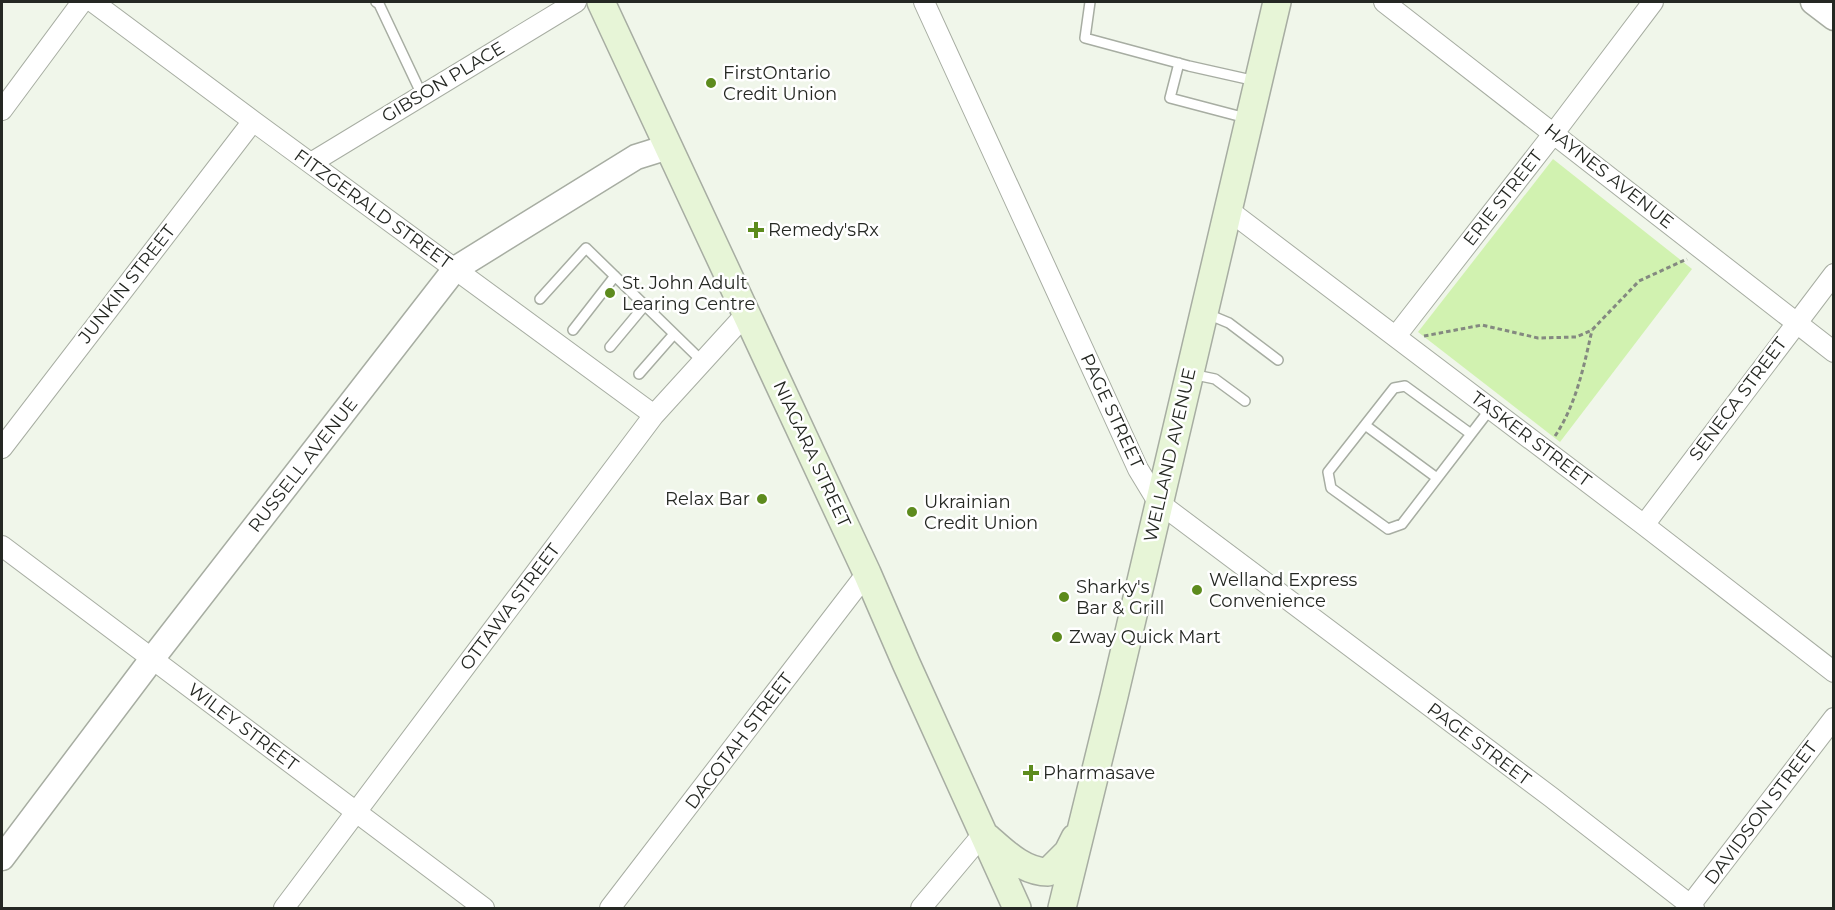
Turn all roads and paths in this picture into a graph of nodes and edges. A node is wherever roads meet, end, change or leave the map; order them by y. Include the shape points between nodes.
1 (82, 2) edge
2 (93, 2) edge
3 (376, 2) edge
4 (576, 2) edge
5 (601, 2) edge
6 (924, 2) edge
7 (1090, 2) edge
8 (1277, 2) edge
9 (1384, 2) edge
10 (1653, 2) edge
11 (1813, 2) edge
12 (1833, 18) edge
13 (1179, 63) junction
14 (1258, 82) junction
15 (422, 96) junction
16 (2, 110) edge
17 (1249, 118) junction
18 (253, 121) junction
19 (1554, 133) junction
20 (668, 147) junction
21 (310, 163) junction
22 (1227, 209) junction
23 (1701, 248) junction
24 (455, 269) junction
25 (1833, 274) edge
26 (615, 276) junction
27 (540, 298) dead end
28 (645, 305) junction
29 (1203, 312) junction
30 (746, 314) junction
31 (1796, 322) junction
32 (573, 330) dead end
33 (1592, 330) junction
34 (674, 334) junction
35 (1398, 338) junction
36 (610, 347) dead end
37 (1833, 352) edge
38 (1278, 360) dead end
39 (703, 362) junction
40 (639, 374) dead end
41 (1188, 374) junction
42 (1245, 401) dead end
43 (1491, 408) junction
44 (654, 415) junction
45 (1365, 425) junction
46 (1471, 434) junction
47 (2, 448) edge
48 (1546, 450) junction
49 (1437, 478) junction
50 (1158, 502) junction
51 (1644, 525) junction
52 (2, 546) edge
53 (867, 573) junction
54 (152, 659) junction
55 (1833, 672) edge
56 (1833, 718) edge
57 (356, 812) junction
58 (1085, 819) junction
59 (983, 834) junction
60 (2, 858) edge
61 (1691, 908) edge
62 (284, 909) edge
63 (484, 909) edge
64 (610, 909) edge
65 (921, 909) edge
66 (1017, 909) edge
67 (1062, 909) edge

1 - 16 street
2 - 18 street, FITZGERALD STREET
3 - 15 lane
4 - 15 street, GIBSON PLACE
5 - 20 main road, NIAGARA STREET
6 - 50 street, PAGE STREET via 1138,469
7 - 13 lane via 1085,38
8 - 14 main road, WELLAND AVENUE
9 - 19 street, HAYNES AVENUE
10 - 19 street, ERIE STREET
11 - 12 street
13 - 14 lane
13 - 17 lane via 1170,98
14 - 17 main road, WELLAND AVENUE
15 - 21 street, GIBSON PLACE
17 - 22 main road, WELLAND AVENUE
18 - 21 street, FITZGERALD STREET
18 - 47 street, JUNKIN STREET
19 - 23 street, HAYNES AVENUE
19 - 35 street, ERIE STREET
20 - 24 street, RUSSELL AVENUE via 636,157
20 - 30 main road, NIAGARA STREET
21 - 24 street, FITZGERALD STREET
22 - 29 main road, WELLAND AVENUE
22 - 35 street, TASKER STREET
23 - 31 street, HAYNES AVENUE
23 - 33 path via 1685,261 1639,281
24 - 44 street, FITZGERALD STREET
24 - 54 street, RUSSELL AVENUE
25 - 31 street, SENECA STREET
26 - 27 lane via 586,248
26 - 28 lane
26 - 32 lane
28 - 34 lane
28 - 36 lane
29 - 38 lane via 1229,323
29 - 41 main road, WELLAND AVENUE
30 - 39 street, OTTAWA STREET
30 - 53 main road, NIAGARA STREET
31 - 37 street, HAYNES AVENUE
31 - 51 street, SENECA STREET
33 - 35 path via 1576,337 1538,338 1482,326
33 - 48 path via 1583,373 1561,427
34 - 39 lane
34 - 40 lane
35 - 43 street, TASKER STREET
39 - 44 street, OTTAWA STREET
41 - 42 lane via 1215,379
41 - 50 main road, WELLAND AVENUE
43 - 46 lane
43 - 48 street, TASKER STREET
44 - 57 street, OTTAWA STREET
45 - 46 lane via 1394,388 1405,386
45 - 49 lane
45 - 49 lane via 1328,472 1331,488 1388,529 1402,524
46 - 49 lane
48 - 51 street, TASKER STREET
50 - 58 main road, WELLAND AVENUE
50 - 61 street, PAGE STREET via 1551,797
51 - 55 street, TASKER STREET
52 - 54 street, WILEY STREET
53 - 59 main road, NIAGARA STREET
53 - 64 street, DACOTAH STREET
54 - 57 street, WILEY STREET
54 - 60 street, RUSSELL AVENUE
56 - 61 street, DAVIDSON STREET
57 - 62 street, OTTAWA STREET
57 - 63 street, WILEY STREET
58 - 59 main road via 1068,852 1048,872 1036,872
58 - 67 main road, WELLAND AVENUE
59 - 65 street
59 - 66 main road, NIAGARA STREET

